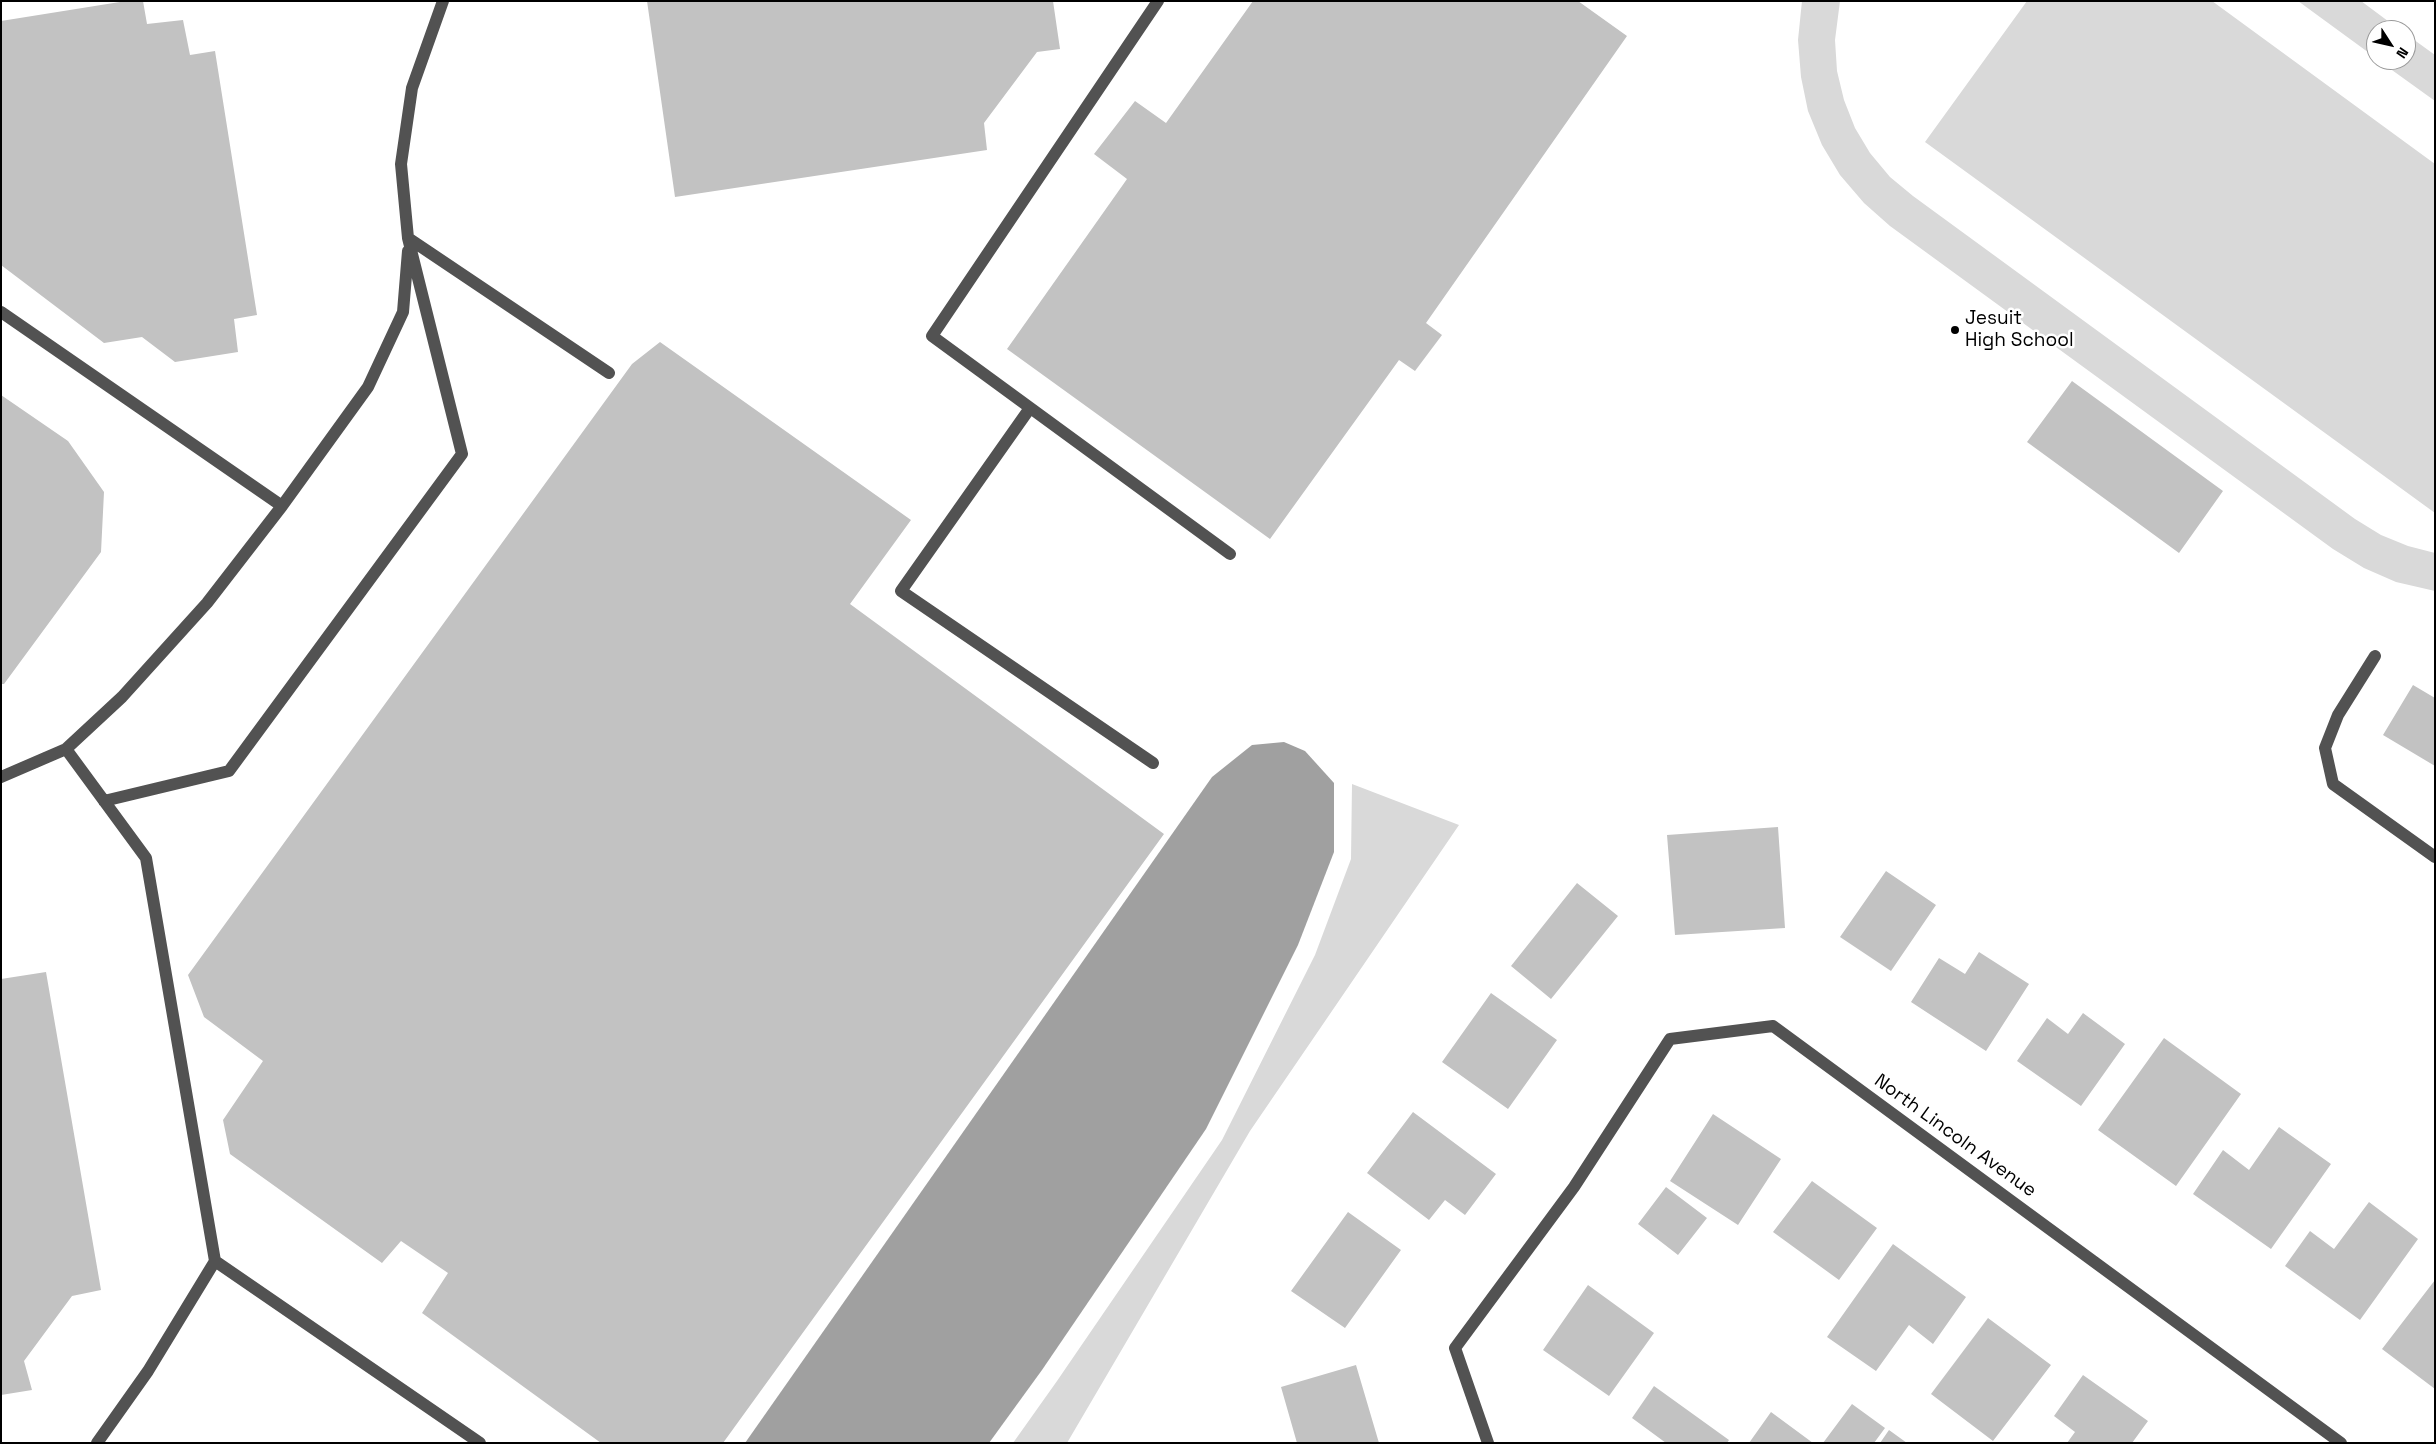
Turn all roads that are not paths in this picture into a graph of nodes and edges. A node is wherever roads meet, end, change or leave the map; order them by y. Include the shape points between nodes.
1 (443, 1) edge
2 (1158, 1) edge
3 (408, 238) junction
4 (1, 312) edge
5 (609, 373) dead end
6 (1030, 408) junction
7 (282, 506) junction
8 (1230, 554) dead end
9 (2375, 656) dead end
10 (66, 749) junction
11 (1153, 764) dead end
12 (1, 777) edge
13 (104, 800) junction
14 (2435, 857) edge
15 (215, 1261) junction
16 (97, 1443) edge
17 (480, 1443) edge
18 (1488, 1443) edge
19 (2340, 1443) edge

1 - 3 street via 412,88 401,164
2 - 6 street via 932,336
3 - 5 street
3 - 7 street via 403,312 368,387
3 - 13 street via 462,454 229,771
4 - 7 street
6 - 8 street
6 - 11 street via 901,591
7 - 10 street via 207,603 122,697
9 - 14 street via 2338,715 2325,748 2333,784
10 - 12 street
10 - 13 street
13 - 15 street via 146,858
15 - 16 street via 148,1372
15 - 17 street
18 - 19 street, North Lincoln Avenue via 1455,1348 1574,1187 1670,1039 1773,1026

